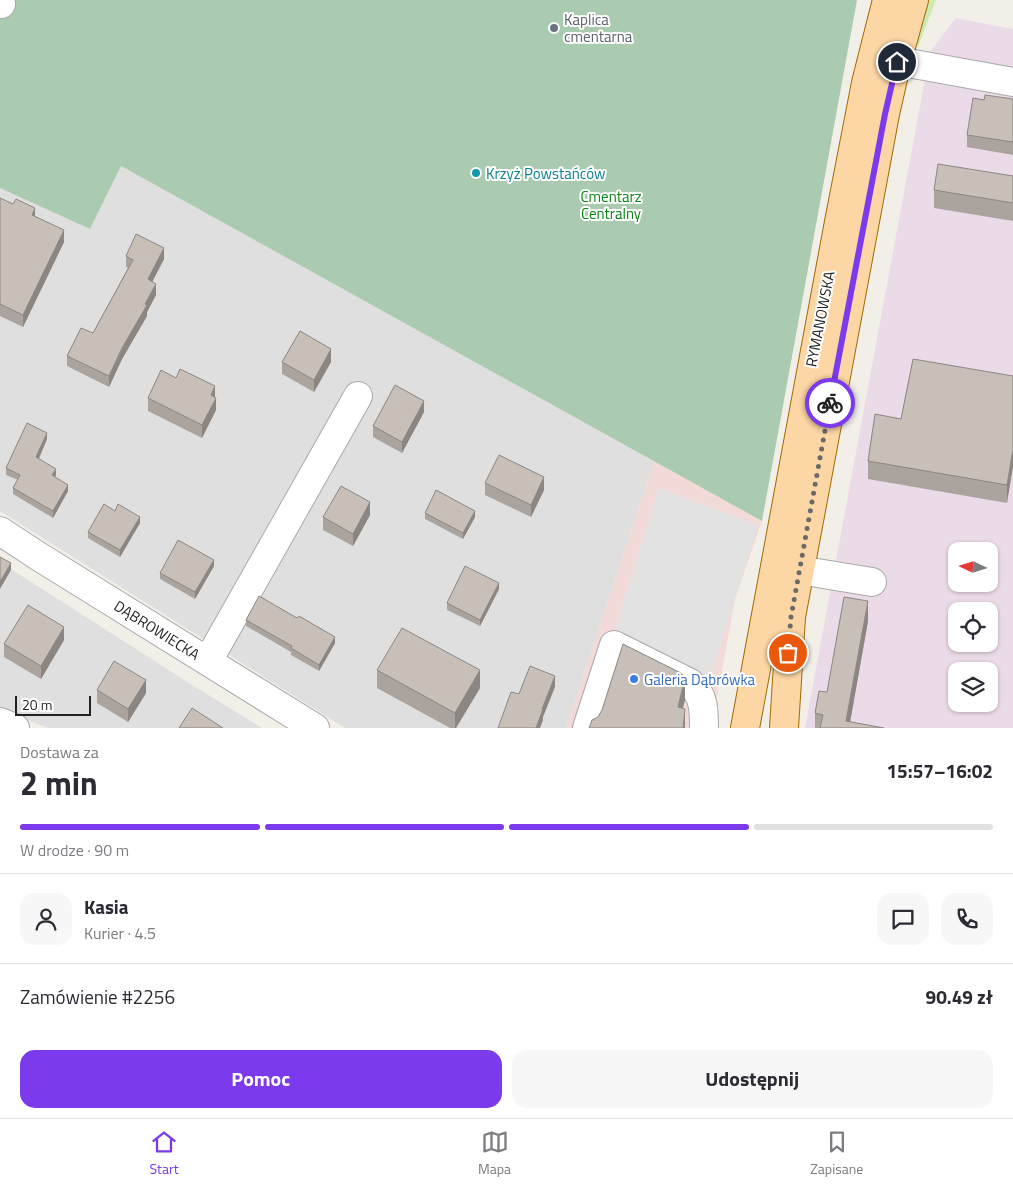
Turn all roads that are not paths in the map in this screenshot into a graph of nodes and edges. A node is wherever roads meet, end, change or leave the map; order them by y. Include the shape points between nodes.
1 (914, 0) edge
2 (885, 6) edge
3 (897, 62) junction
4 (1013, 82) edge
5 (358, 396) dead end
6 (0, 531) edge
7 (787, 568) junction
8 (872, 582) dead end
9 (208, 661) junction
10 (0, 722) edge
11 (15, 728) edge
12 (315, 728) edge
13 (587, 728) edge
14 (704, 728) edge
15 (745, 728) edge
16 (784, 728) edge

1 - 3 main road, RYMANOWSKA
2 - 3 street via 889,46
2 - 7 main road, RYMANOWSKA via 846,184
3 - 4 street
3 - 7 main road, RYMANOWSKA
5 - 9 street
6 - 9 street, DĄBROWIECKA
7 - 8 street
7 - 15 main road, RYMANOWSKA
7 - 16 main road, RYMANOWSKA via 791,617
9 - 12 street, DĄBROWIECKA
10 - 11 street
13 - 14 street via 614,645 698,690

